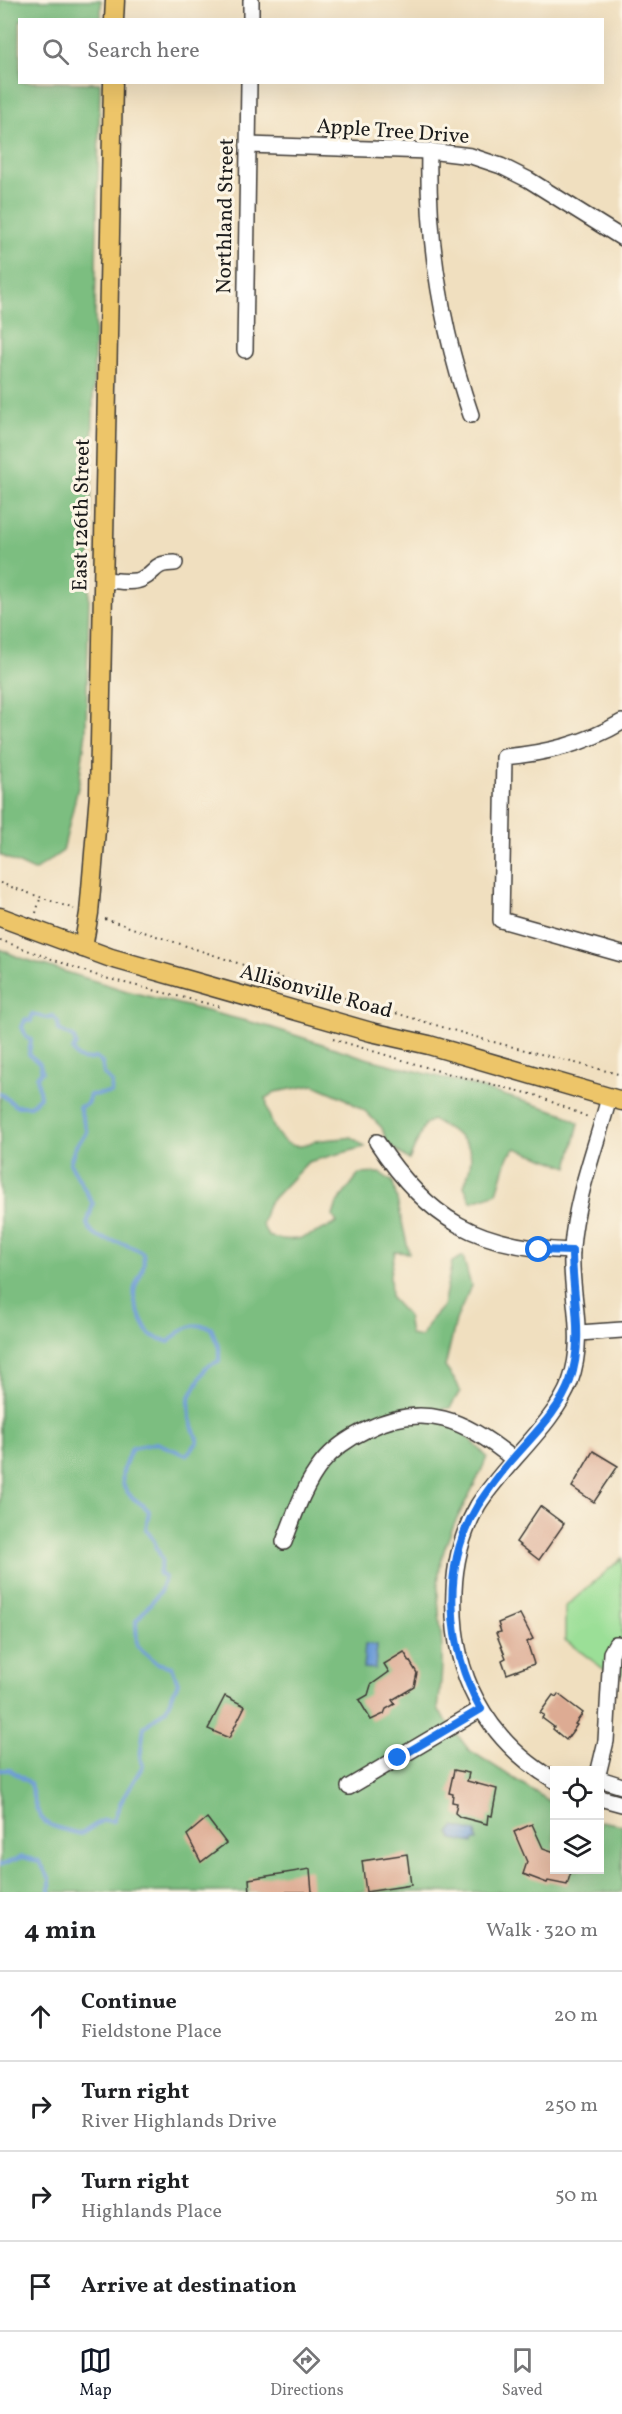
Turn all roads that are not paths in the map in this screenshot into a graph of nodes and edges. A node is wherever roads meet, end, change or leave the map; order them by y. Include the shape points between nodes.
1 (115, 0) edge
2 (251, 0) edge
3 (114, 18) edge
4 (250, 18) edge
5 (113, 84) edge
6 (249, 84) edge
7 (248, 145) junction
8 (429, 151) junction
9 (622, 238) edge
10 (245, 351) dead end
11 (471, 415) dead end
12 (175, 563) dead end
13 (103, 580) junction
14 (622, 722) edge
15 (0, 917) edge
16 (83, 948) junction
17 (622, 954) edge
18 (616, 1100) edge
19 (377, 1142) dead end
20 (572, 1251) junction
21 (622, 1330) edge
22 (579, 1333) junction
23 (513, 1459) junction
24 (284, 1542) dead end
25 (622, 1645) edge
26 (481, 1709) junction
27 (601, 1766) edge
28 (550, 1777) edge
29 (604, 1780) edge
30 (622, 1786) edge
31 (349, 1787) dead end
32 (604, 1799) edge
33 (622, 1804) edge

1 - 3 main road
2 - 4 street
5 - 13 main road, East 126th Street
6 - 7 street, Northland Street
7 - 8 street, Apple Tree Drive
7 - 10 street, Northland Street
8 - 9 street, Apple Tree Drive via 471,156 516,172
8 - 11 street via 430,225 438,292
12 - 13 street via 154,567 138,581
13 - 16 main road, East 126th Street via 99,794
14 - 17 street via 599,735 558,749 504,757 501,920
15 - 16 main road, Allisonville Road
16 - 18 main road, Allisonville Road
18 - 20 street via 604,1119 577,1214
19 - 20 street via 417,1195 459,1225 522,1247
20 - 22 street
21 - 22 street
22 - 23 street via 570,1382 543,1424
23 - 24 street via 479,1433 451,1421 417,1416 380,1423 336,1448 321,1464
23 - 26 street via 478,1506 464,1537 455,1572 455,1641
25 - 27 street via 616,1644 611,1653
26 - 28 street via 510,1746
26 - 31 street
29 - 30 street
32 - 33 street

